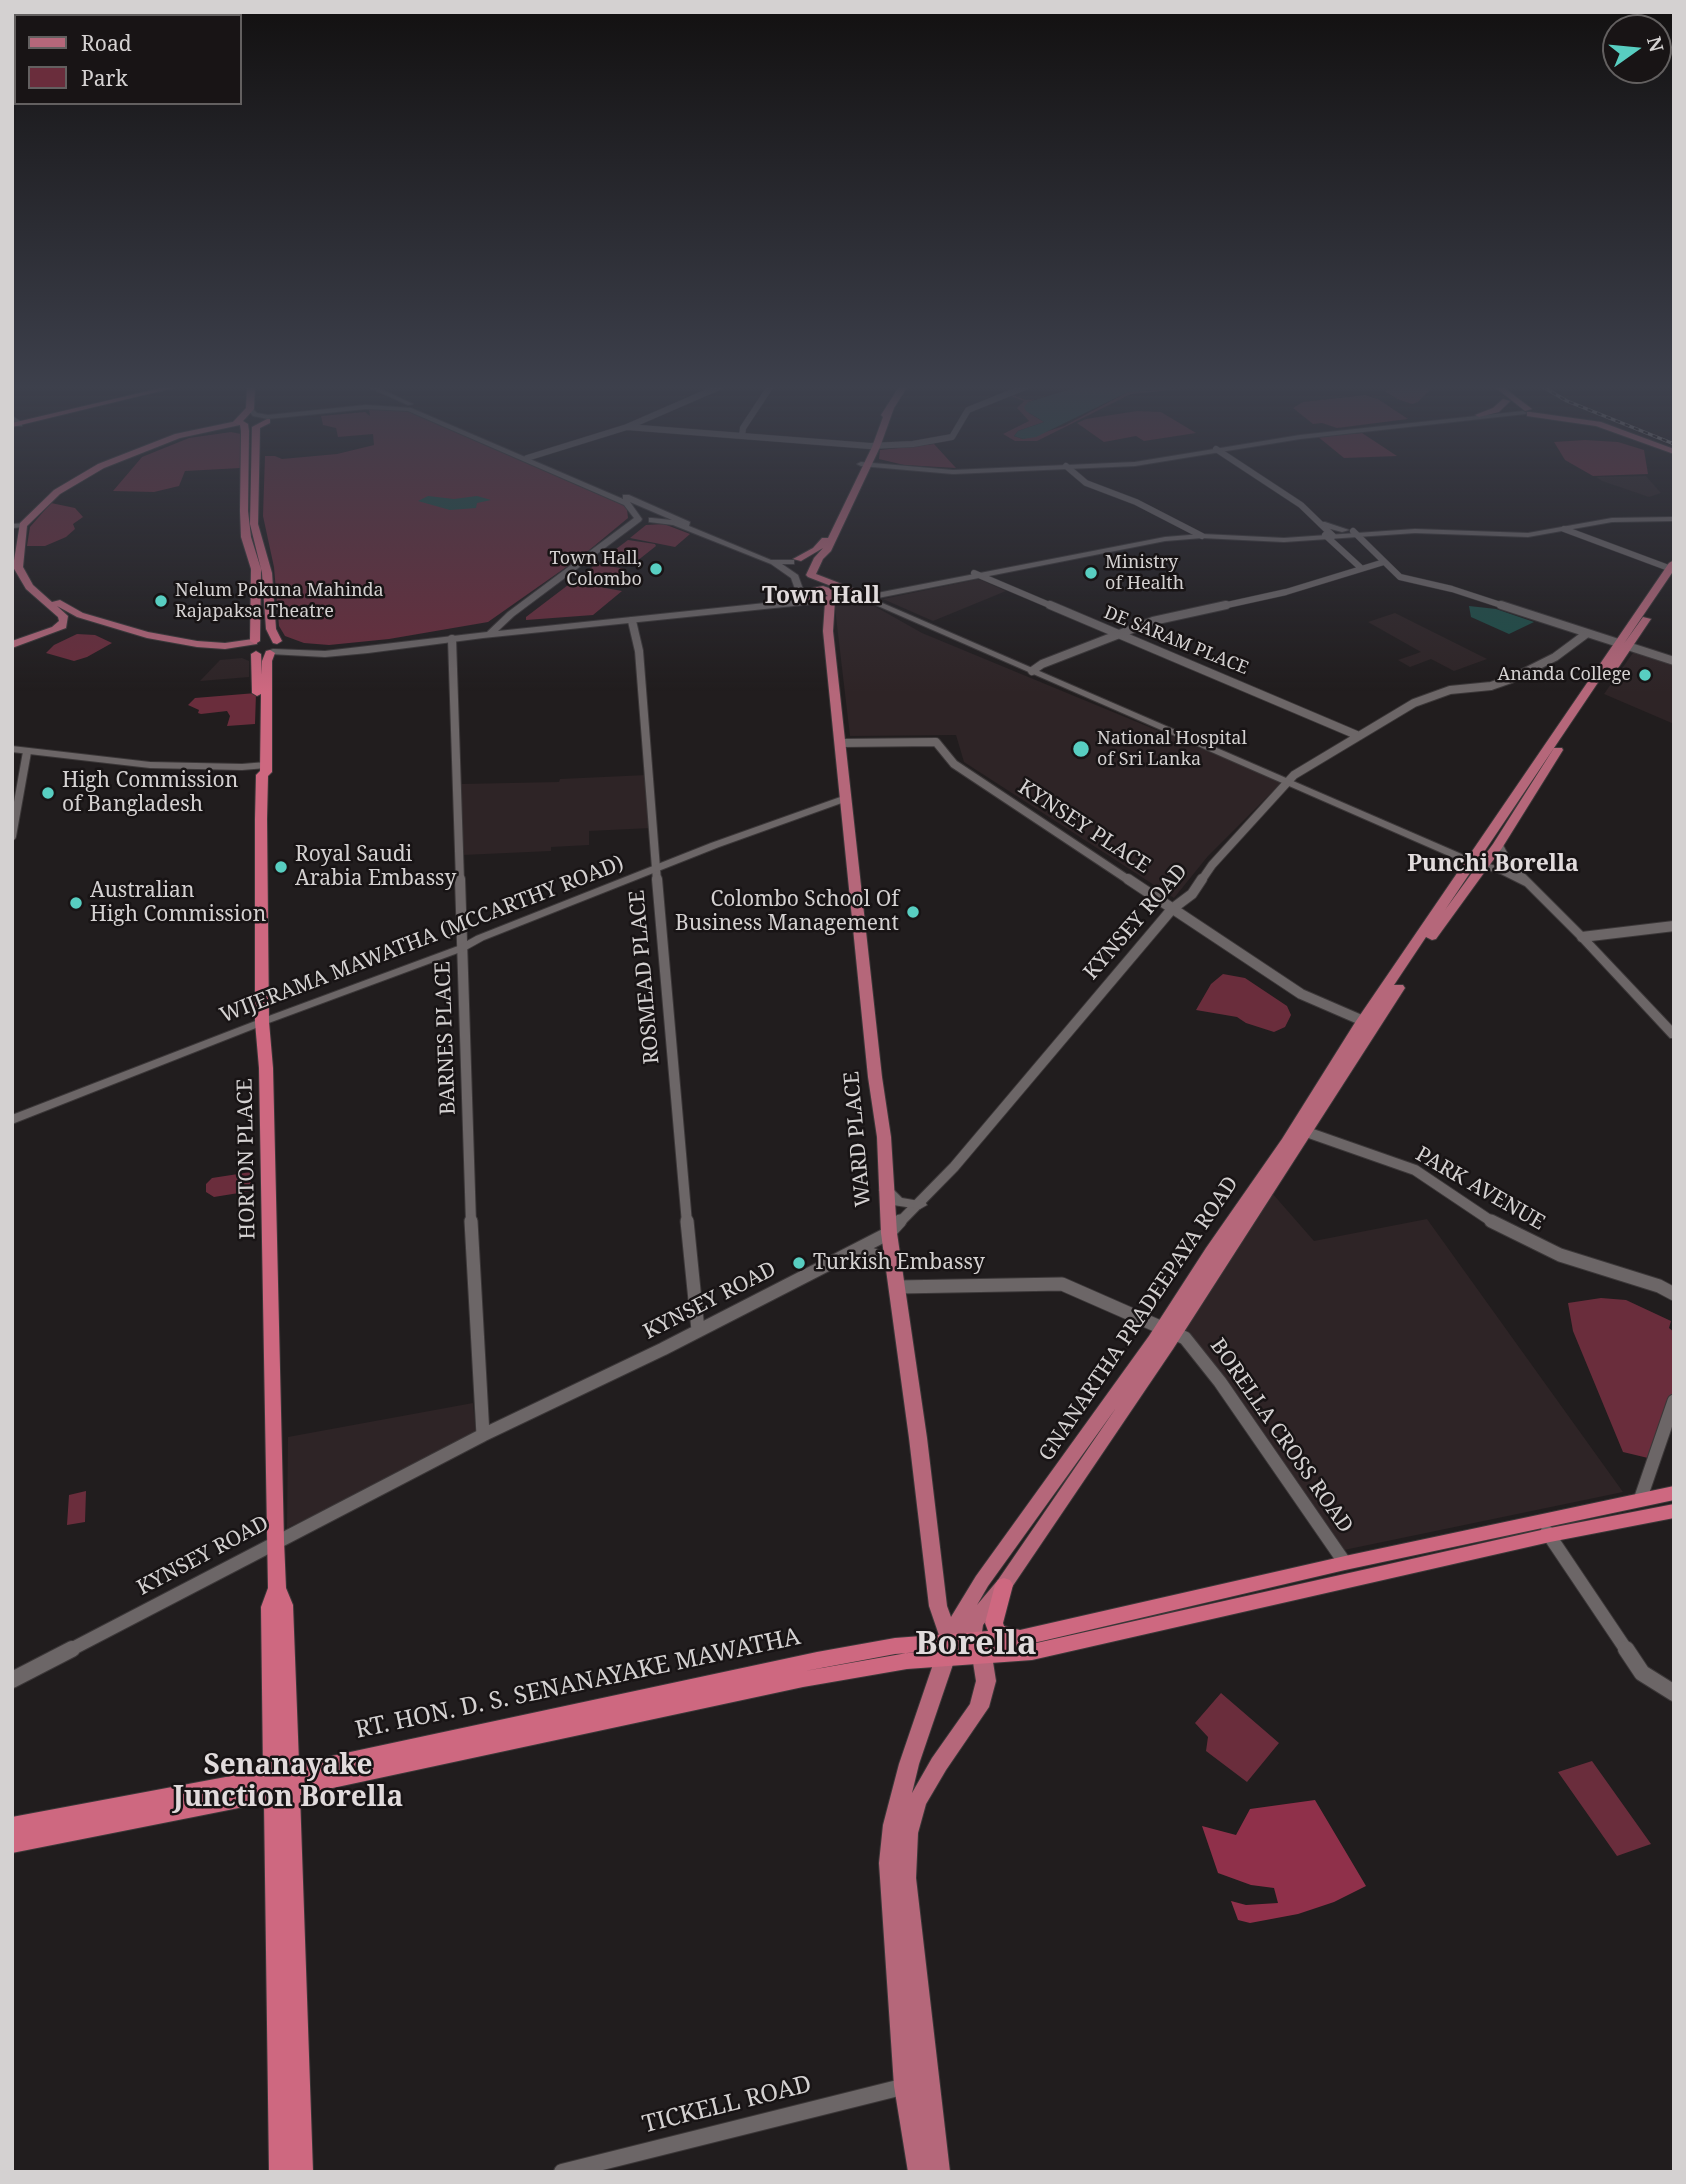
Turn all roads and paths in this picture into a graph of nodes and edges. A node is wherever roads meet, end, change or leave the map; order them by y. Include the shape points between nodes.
1 (62, 489) edge
2 (245, 489) edge
3 (255, 489) edge
4 (597, 489) edge
5 (608, 489) edge
6 (852, 489) edge
7 (854, 489) edge
8 (1100, 489) edge
9 (1279, 489) edge
10 (634, 500) junction
11 (647, 517) junction
12 (1674, 518) edge
13 (1317, 522) junction
14 (687, 524) junction
15 (18, 526) edge
16 (1564, 529) junction
17 (1354, 533) junction
18 (1200, 535) junction
19 (1328, 535) junction
20 (1302, 536) junction
21 (20, 555) junction
22 (819, 558) junction
23 (770, 562) junction
24 (797, 562) junction
25 (1384, 562) junction
26 (1357, 566) junction
27 (1673, 570) edge
28 (811, 575) junction
29 (977, 575) junction
30 (34, 591) junction
31 (47, 592) junction
32 (794, 595) junction
33 (830, 595) junction
34 (861, 596) junction
35 (811, 597) junction
36 (513, 616) junction
37 (81, 620) junction
38 (632, 621) junction
39 (523, 626) junction
40 (56, 628) junction
41 (496, 631) junction
42 (828, 631) junction
43 (1108, 631) junction
44 (1586, 634) junction
45 (1118, 635) junction
46 (420, 638) junction
47 (452, 639) junction
48 (1624, 644) junction
49 (12, 645) edge
50 (254, 647) junction
51 (275, 647) junction
52 (1674, 661) edge
53 (1032, 671) junction
54 (1359, 736) junction
55 (840, 743) junction
56 (12, 749) edge
57 (27, 752) junction
58 (261, 766) junction
59 (1288, 783) junction
60 (846, 798) junction
61 (12, 836) edge
62 (1498, 845) junction
63 (1480, 860) junction
64 (1506, 861) junction
65 (656, 869) junction
66 (1527, 883) junction
67 (1172, 909) junction
68 (1674, 926) edge
69 (1582, 937) junction
70 (462, 948) junction
71 (262, 1022) junction
72 (1668, 1022) edge
73 (1369, 1023) junction
74 (1674, 1035) edge
75 (12, 1120) edge
76 (1300, 1130) junction
77 (886, 1190) junction
78 (920, 1205) junction
79 (889, 1233) junction
80 (855, 1252) junction
81 (897, 1278) junction
82 (1674, 1294) edge
83 (1169, 1329) junction
84 (698, 1331) junction
85 (1674, 1401) edge
86 (483, 1435) junction
87 (1674, 1493) edge
88 (1640, 1500) junction
89 (1674, 1511) edge
90 (1545, 1528) junction
91 (275, 1541) junction
92 (1345, 1563) junction
93 (1004, 1584) junction
94 (1020, 1638) junction
95 (976, 1647) junction
96 (948, 1649) junction
97 (12, 1680) edge
98 (1674, 1693) edge
99 (281, 1782) junction
100 (12, 1826) edge
101 (12, 1844) edge
102 (916, 2086) junction
103 (281, 2172) edge
104 (301, 2172) edge
105 (562, 2172) edge
106 (920, 2172) edge
107 (938, 2172) edge

1 - 15 main road
2 - 50 highway, HORTON PLACE via 246,537 256,569
3 - 51 highway, HORTON PLACE via 254,524 267,573
4 - 11 main road
5 - 10 main road
6 - 24 main road via 822,545
7 - 22 main road
8 - 18 street
9 - 13 street
10 - 11 main road
10 - 14 main road
11 - 14 main road
11 - 23 main road via 675,523
11 - 36 main road
12 - 16 main road via 1612,520
12 - 17 main road via 1616,517 1526,533 1403,528
13 - 17 main road
13 - 19 street
13 - 20 main road via 1317,528
14 - 24 main road via 763,554
15 - 21 main road
16 - 17 main road via 1528,535
16 - 27 street
17 - 19 main road
17 - 25 street
18 - 19 main road via 1284,540
18 - 20 main road
18 - 29 main road
19 - 20 main road
19 - 26 street
21 - 30 main road via 18,567
21 - 31 main road
22 - 24 main road
22 - 28 main road
23 - 24 main road
23 - 32 main road via 795,577 799,589
24 - 28 main road
24 - 35 main road, WARD PLACE
25 - 26 street
25 - 44 street via 1401,577 1452,589
26 - 43 street via 1143,618
26 - 45 street via 1286,592 1153,621
27 - 48 main road
28 - 33 main road
28 - 34 main road
29 - 34 main road
29 - 43 street, DE SARAM PLACE
30 - 31 main road
30 - 40 main road via 65,620
31 - 37 main road
32 - 35 main road
32 - 39 main road via 686,611
33 - 34 main road
33 - 35 main road
33 - 42 main road, WARD PLACE
34 - 53 main road
35 - 38 main road
35 - 42 main road, WARD PLACE
36 - 39 main road
36 - 41 main road
36 - 46 main road
37 - 40 main road
37 - 50 main road via 197,644
37 - 50 main road via 195,650
38 - 41 main road
38 - 65 street, ROSMEAD PLACE via 639,651
39 - 41 main road
40 - 49 main road
41 - 46 main road
41 - 47 main road
42 - 55 main road, WARD PLACE
43 - 45 street, DE SARAM PLACE
44 - 48 street
44 - 54 street, KYNSEY ROAD via 1555,657 1511,679 1491,687 1439,693
45 - 53 street
45 - 54 street, DE SARAM PLACE
46 - 51 main road via 330,649
47 - 51 main road via 325,654
47 - 70 street, BARNES PLACE
48 - 52 street
48 - 62 main road
48 - 63 main road
50 - 51 highway
50 - 58 highway, HORTON PLACE
51 - 58 highway, HORTON PLACE via 267,661
53 - 59 main road
54 - 59 street, KYNSEY ROAD
55 - 60 main road, WARD PLACE
55 - 67 street, KYNSEY PLACE via 936,742 954,764
56 - 57 main road
57 - 58 main road via 113,762
57 - 61 street
58 - 71 highway, HORTON PLACE
59 - 63 main road via 1450,852
59 - 67 street, KYNSEY ROAD via 1212,865 1192,894
60 - 65 main road, WIJERAMA MAWATHA (MCCARTHY ROAD)
60 - 77 main road, WARD PLACE
62 - 63 main road
62 - 64 main road
63 - 64 main road
63 - 66 main road
63 - 73 main road, GNANARTHA PRADEEPAYA ROAD
64 - 66 main road
65 - 70 main road, WIJERAMA MAWATHA (MCCARTHY ROAD)
65 - 84 street, ROSMEAD PLACE
66 - 69 main road
67 - 73 street, KYNSEY PLACE via 1301,994
67 - 78 street, KYNSEY ROAD
68 - 69 street
69 - 72 main road
70 - 71 main road, WIJERAMA MAWATHA (MCCARTHY ROAD)
70 - 86 street, BARNES PLACE via 473,1298
71 - 75 main road, WIJERAMA MAWATHA (MCCARTHY ROAD)
71 - 91 highway, HORTON PLACE
72 - 74 main road
73 - 76 main road, GNANARTHA PRADEEPAYA ROAD
76 - 82 street, PARK AVENUE via 1415,1170 1480,1216 1540,1247
76 - 83 main road, GNANARTHA PRADEEPAYA ROAD
77 - 78 main road via 898,1202
77 - 79 main road, WARD PLACE
78 - 79 street, KYNSEY ROAD
79 - 80 street, KYNSEY ROAD
79 - 81 main road, WARD PLACE
80 - 81 main road via 879,1255
80 - 84 street, KYNSEY ROAD
81 - 83 street, BORELLA CROSS ROAD via 1062,1284
81 - 96 main road, WARD PLACE via 938,1606
83 - 92 street, BORELLA CROSS ROAD via 1185,1338 1220,1382
83 - 93 main road, GNANARTHA PRADEEPAYA ROAD
83 - 96 main road, GNANARTHA PRADEEPAYA ROAD via 982,1581
84 - 86 street, KYNSEY ROAD
85 - 88 street
86 - 91 street, KYNSEY ROAD
87 - 88 highway
88 - 90 highway
89 - 90 highway
90 - 92 highway
90 - 95 highway via 1032,1652
90 - 98 street via 1642,1673
91 - 97 street, KYNSEY ROAD
91 - 99 highway, HORTON PLACE via 277,1588 271,1607
92 - 94 highway
93 - 94 highway via 993,1623 997,1632
93 - 95 main road, GNANARTHA PRADEEPAYA ROAD via 974,1623
94 - 95 highway
95 - 96 highway, RT. HON. D. S. SENANAYAKE MAWATHA
95 - 102 main road via 986,1681 979,1707 917,1802 908,1833
96 - 99 highway, RT. HON. D. S. SENANAYAKE MAWATHA via 895,1646 817,1660
96 - 102 main road, GNANARTHA PRADEEPAYA ROAD via 896,1813 889,1863
99 - 100 highway, RT. HON. D. S. SENANAYAKE MAWATHA
99 - 101 highway, RT. HON. D. S. SENANAYAKE MAWATHA
99 - 103 highway
99 - 104 highway
102 - 105 street, TICKELL ROAD
102 - 106 main road
102 - 107 main road

